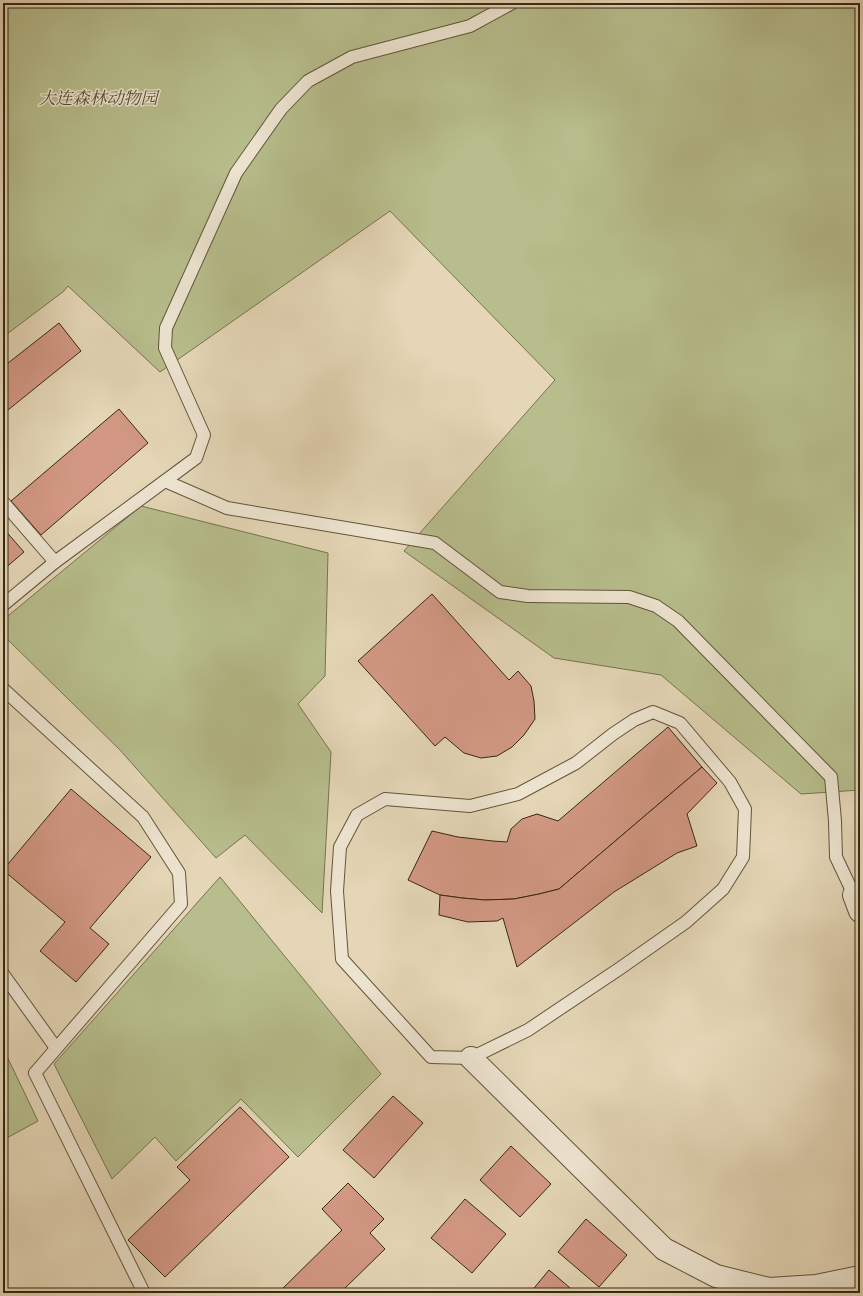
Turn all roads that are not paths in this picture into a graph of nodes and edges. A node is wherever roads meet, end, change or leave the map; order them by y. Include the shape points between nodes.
1 (512, 3) edge
2 (165, 481) junction
3 (3, 502) edge
4 (55, 562) junction
5 (3, 605) edge
6 (3, 689) edge
7 (858, 900) edge
8 (3, 974) edge
9 (56, 1048) junction
10 (470, 1058) junction
11 (860, 1277) edge
12 (144, 1293) edge

1 - 2 lane via 470,26 352,57 308,81 281,109 236,173 166,328 164,348 204,435 196,458
2 - 4 lane
2 - 7 lane via 227,508 435,543 500,592 528,596 629,597 656,606 678,621 831,777 836,856
3 - 4 lane
4 - 5 lane
6 - 9 lane via 143,817 179,873 181,904
8 - 9 lane
9 - 12 lane via 35,1073
10 - 10 lane via 431,1057 342,959 336,891 340,847 357,815 385,799 470,806 518,794 576,762 634,720 653,712 680,723 730,782 745,809 743,856 723,889 686,922 619,970 528,1030
10 - 11 street via 664,1249 716,1276 769,1290 816,1286

